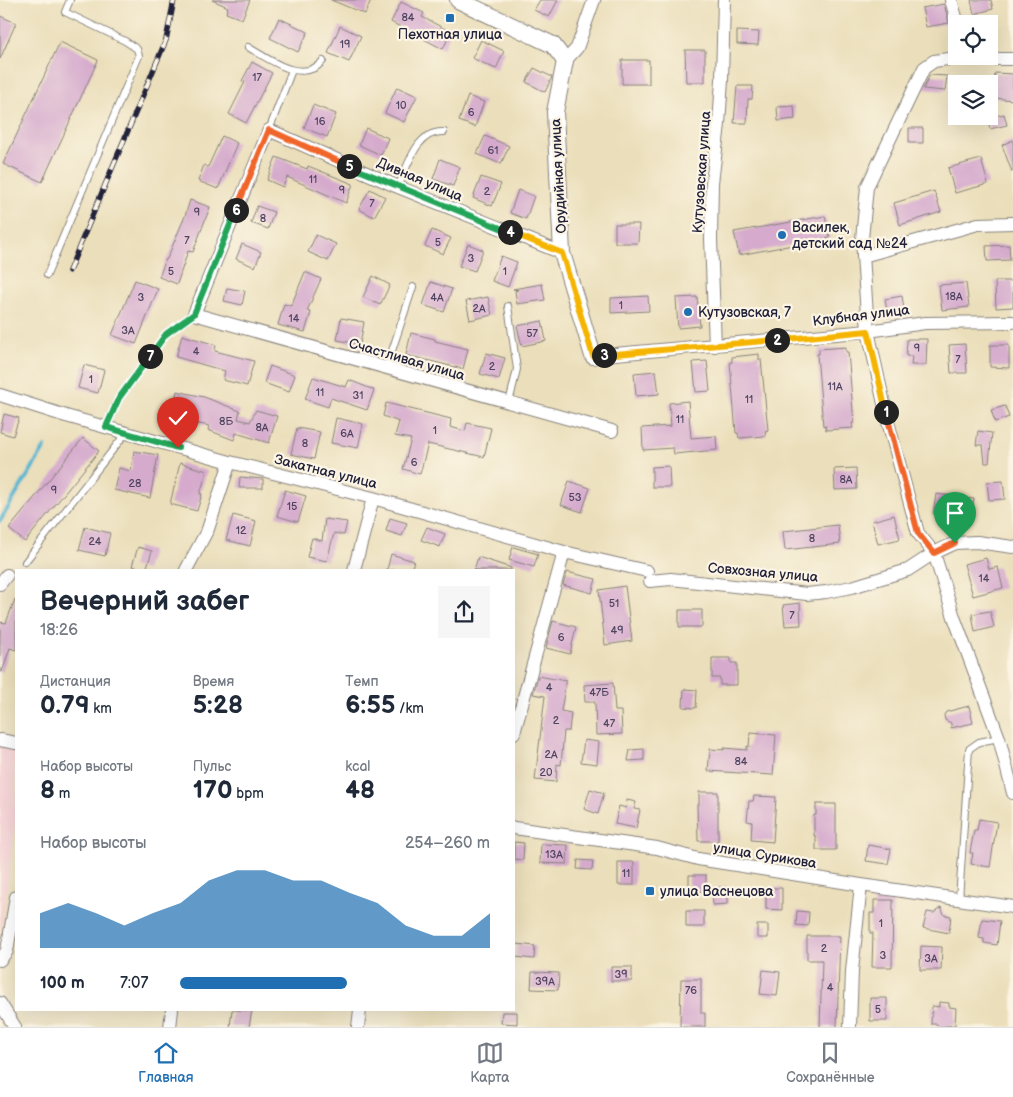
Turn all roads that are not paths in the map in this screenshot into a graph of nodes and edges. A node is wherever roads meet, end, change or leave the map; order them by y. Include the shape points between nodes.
1 (70, 0) edge
2 (458, 0) edge
3 (594, 0) edge
4 (724, 0) edge
5 (952, 0) edge
6 (956, 15) edge
7 (248, 47) dead end
8 (998, 59) edge
9 (566, 60) junction
10 (948, 60) edge
11 (1013, 60) edge
12 (323, 61) dead end
13 (292, 70) junction
14 (269, 130) junction
15 (444, 132) dead end
16 (398, 187) junction
17 (1013, 223) edge
18 (562, 253) junction
19 (863, 256) junction
20 (47, 275) dead end
21 (413, 287) dead end
22 (508, 306) dead end
23 (194, 314) junction
24 (1013, 322) edge
25 (868, 331) junction
26 (715, 346) junction
27 (593, 356) joint
28 (386, 369) junction
29 (0, 395) edge
30 (509, 403) junction
31 (106, 427) junction
32 (612, 432) dead end
33 (126, 433) junction
34 (230, 462) junction
35 (373, 498) junction
36 (1013, 548) edge
37 (564, 552) junction
38 (934, 553) junction
39 (25, 562) dead end
40 (187, 569) edge
41 (354, 569) edge
42 (648, 576) joint
43 (515, 729) edge
44 (999, 738) junction
45 (0, 740) edge
46 (15, 743) edge
47 (1013, 793) edge
48 (515, 828) edge
49 (861, 885) junction
50 (959, 900) junction
51 (15, 902) edge
52 (1013, 907) edge
53 (0, 960) edge
54 (0, 1003) edge
55 (172, 1011) edge
56 (360, 1011) edge
57 (15, 1027) edge
58 (170, 1027) edge
59 (358, 1027) edge
60 (850, 1027) edge

1 - 20 lane via 65,12 126,41 137,49 139,59
2 - 9 street via 553,45
3 - 9 street, Орудийная улица via 577,48
4 - 26 street, Кутузовская улица via 722,80 712,183
5 - 6 street
7 - 13 lane
8 - 11 street
9 - 18 street, Орудийная улица via 555,112
10 - 19 street via 934,61 924,68 867,187
12 - 13 lane via 318,68
13 - 14 lane
14 - 16 street, Дивная улица
14 - 23 street
15 - 16 lane via 428,135 418,144
16 - 18 street, Дивная улица
17 - 19 street via 978,224
18 - 27 street, Орудийная улица
19 - 25 street
21 - 28 lane
22 - 30 lane via 517,369
23 - 28 street, Счастливая улица
23 - 31 lane via 166,334 119,398
24 - 25 street, Клубная улица via 925,323
25 - 26 street, Клубная улица
25 - 38 street via 918,533
26 - 27 street, Клубная улица
28 - 30 street, Счастливая улица
29 - 31 street, Закатная улица
30 - 32 street, Счастливая улица
31 - 33 street, Закатная улица
33 - 34 street, Закатная улица
33 - 39 lane
34 - 35 street, Закатная улица
34 - 40 street via 208,529
35 - 37 street, Закатная улица
35 - 41 street
36 - 38 street, Совхозная улица via 977,542 955,543
37 - 42 street, Закатная улица
37 - 43 street
38 - 42 street, Совхозная улица via 908,570 852,587 807,594
38 - 44 street
44 - 47 street
44 - 50 lane via 979,742 969,749
45 - 46 street
48 - 49 street, улица Сурикова via 657,848 698,859
49 - 50 street, улица Сурикова
49 - 60 street
50 - 52 street, улица Сурикова
51 - 53 street via 6,951
54 - 57 street
55 - 58 street
56 - 59 street

